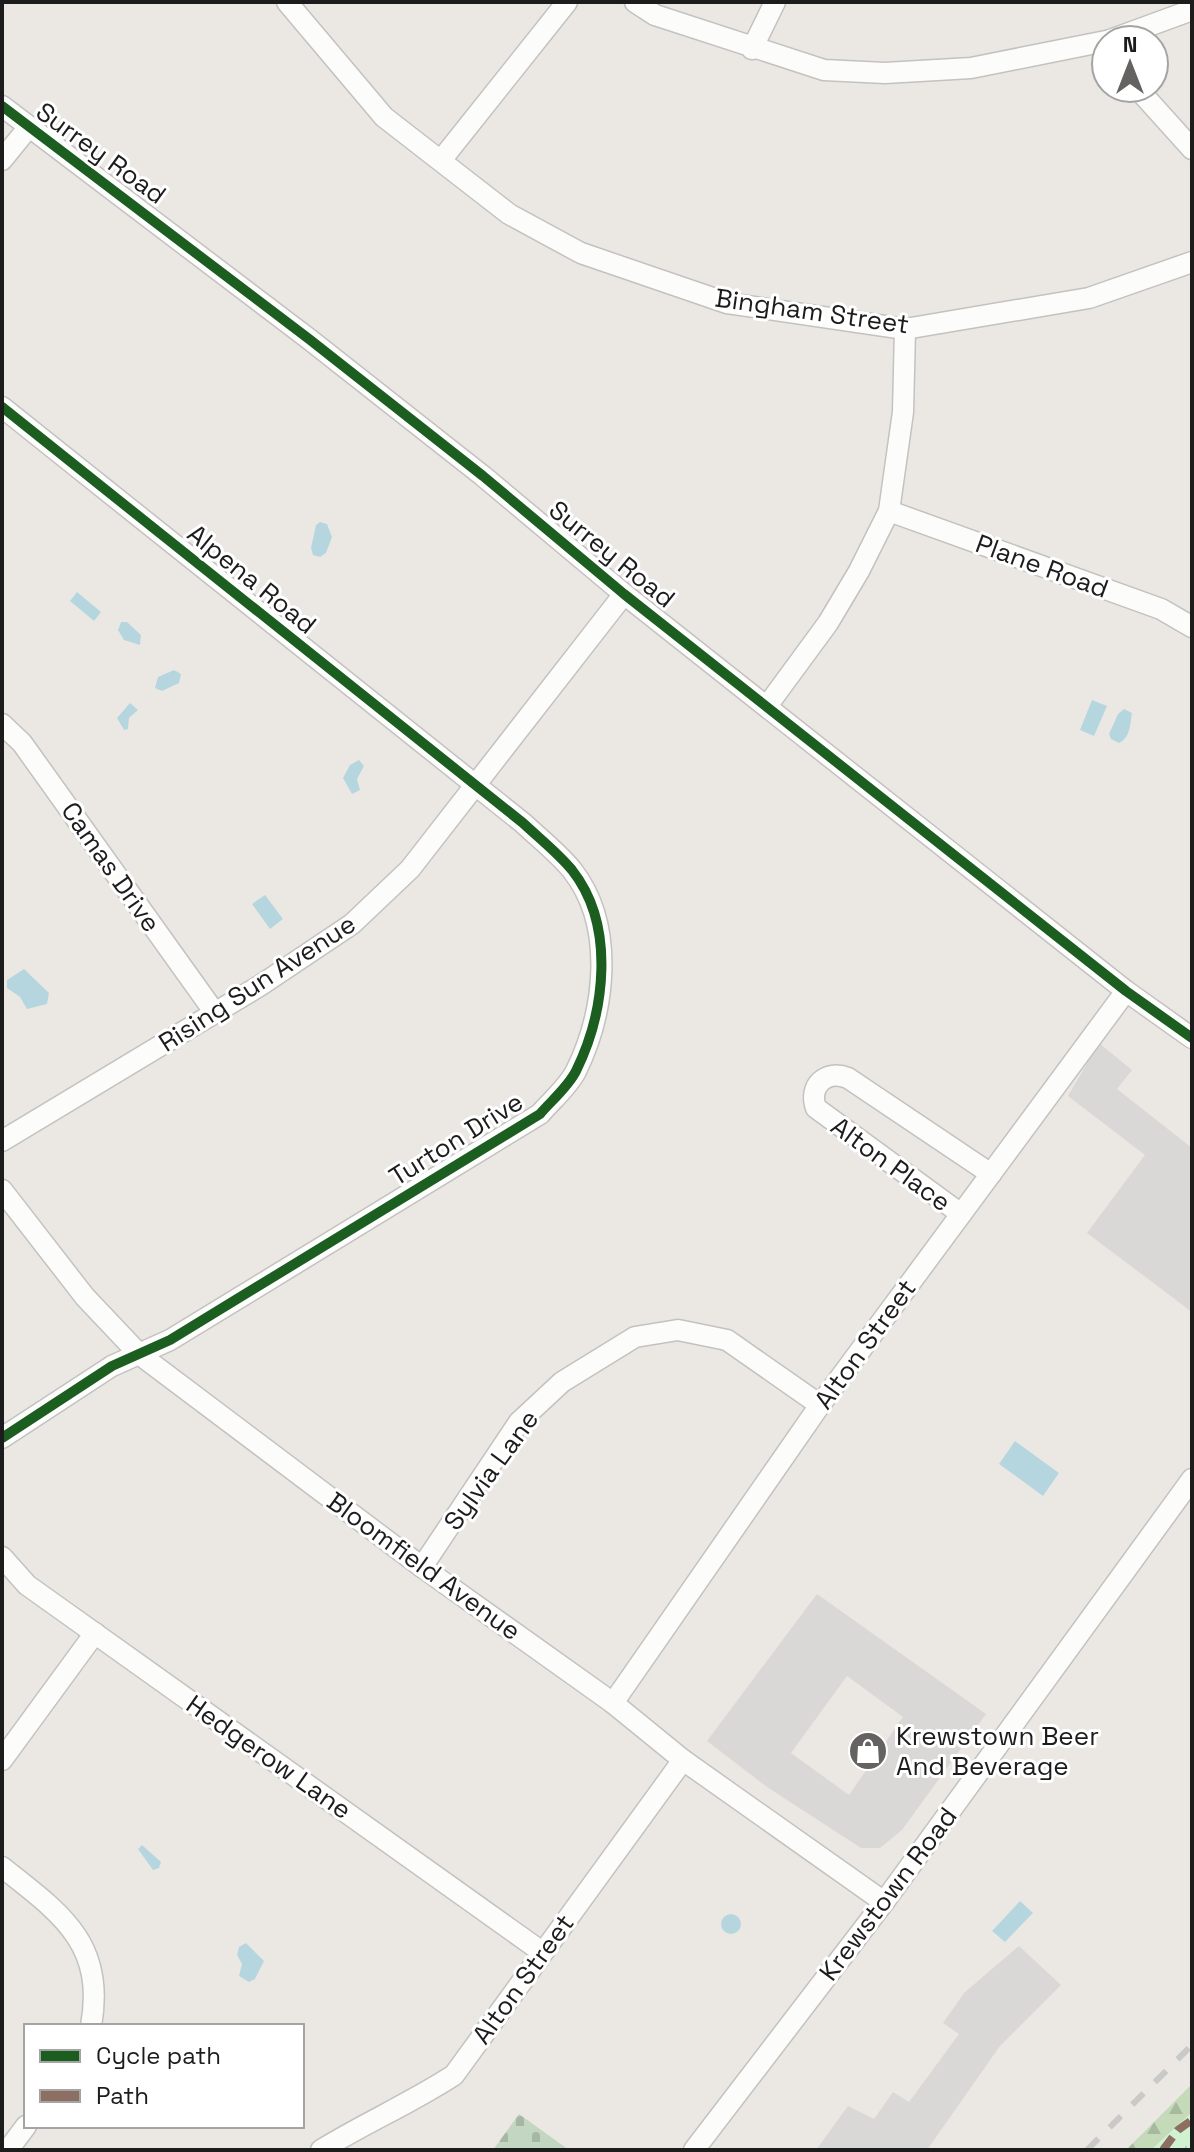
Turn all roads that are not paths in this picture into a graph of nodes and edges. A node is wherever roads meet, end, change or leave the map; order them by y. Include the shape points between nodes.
1 (287, 2) edge
2 (567, 2) edge
3 (635, 2) edge
4 (775, 2) edge
5 (1192, 10) edge
6 (1157, 24) edge
7 (1090, 48) edge
8 (752, 49) junction
9 (1151, 104) edge
10 (2, 106) edge
11 (28, 128) junction
12 (1192, 149) edge
13 (442, 159) junction
14 (2, 160) edge
15 (1192, 262) edge
16 (905, 329) junction
17 (2, 407) edge
18 (889, 511) junction
19 (624, 594) junction
20 (1192, 627) edge
21 (767, 706) junction
22 (2, 724) edge
23 (475, 786) junction
24 (1126, 991) junction
25 (215, 1013) junction
26 (1192, 1038) edge
27 (2, 1141) edge
28 (991, 1174) junction
29 (2, 1190) edge
30 (961, 1214) junction
31 (139, 1354) junction
32 (820, 1405) junction
33 (2, 1438) edge
34 (1192, 1479) edge
35 (2, 1557) edge
36 (422, 1567) junction
37 (95, 1633) junction
38 (613, 1703) junction
39 (2, 1760) edge
40 (683, 1760) junction
41 (2, 1867) edge
42 (884, 1902) junction
43 (542, 1952) junction
44 (91, 2024) edge
45 (24, 2128) edge
46 (8, 2150) edge
47 (321, 2150) edge
48 (694, 2150) edge

1 - 13 street, Bingham Street via 384,117
2 - 13 street
3 - 8 street via 655,15
4 - 8 street
5 - 6 street
7 - 8 street via 971,68 885,73 824,70
9 - 12 street
10 - 11 street, Surrey Road
11 - 14 street
11 - 19 street, Surrey Road via 309,339
13 - 16 street, Bingham Street via 509,214 581,253 651,279 727,303
15 - 16 street, Bingham Street via 1089,298
16 - 18 street via 903,412
17 - 23 street, Alpena Road
18 - 20 street, Plane Road via 1161,609
18 - 21 street via 828,623
19 - 21 street, Surrey Road
19 - 23 street, Rising Sun Avenue
21 - 24 street, Surrey Road
22 - 25 street, Camas Drive via 22,743
23 - 25 street, Rising Sun Avenue via 410,869 352,924
23 - 31 street, Turton Drive via 573,871 594,916 600,997 575,1074 540,1114
24 - 26 street, Surrey Road
24 - 28 street, Alton Street
25 - 27 street, Rising Sun Avenue
28 - 30 street, Alton Street
28 - 30 street, Alton Place via 848,1078 822,1078 813,1099 821,1114
29 - 31 street, Bloomfield Avenue via 85,1297
30 - 32 street, Alton Street
31 - 33 street, Turton Drive
31 - 36 street, Bloomfield Avenue
32 - 36 street, Sylvia Lane via 727,1340 678,1330 635,1337 562,1382 519,1422
32 - 38 street, Alton Street
34 - 42 street, Krewstown Road
35 - 37 street, Hedgerow Lane via 27,1585
36 - 38 street, Bloomfield Avenue
37 - 39 street
37 - 43 street, Hedgerow Lane
38 - 40 street, Bloomfield Avenue
40 - 42 street, Bloomfield Avenue
40 - 43 street, Alton Street
41 - 44 street via 63,1915 83,1942 95,2003
42 - 48 street, Krewstown Road
43 - 47 street, Alton Street via 454,2075
45 - 46 street

